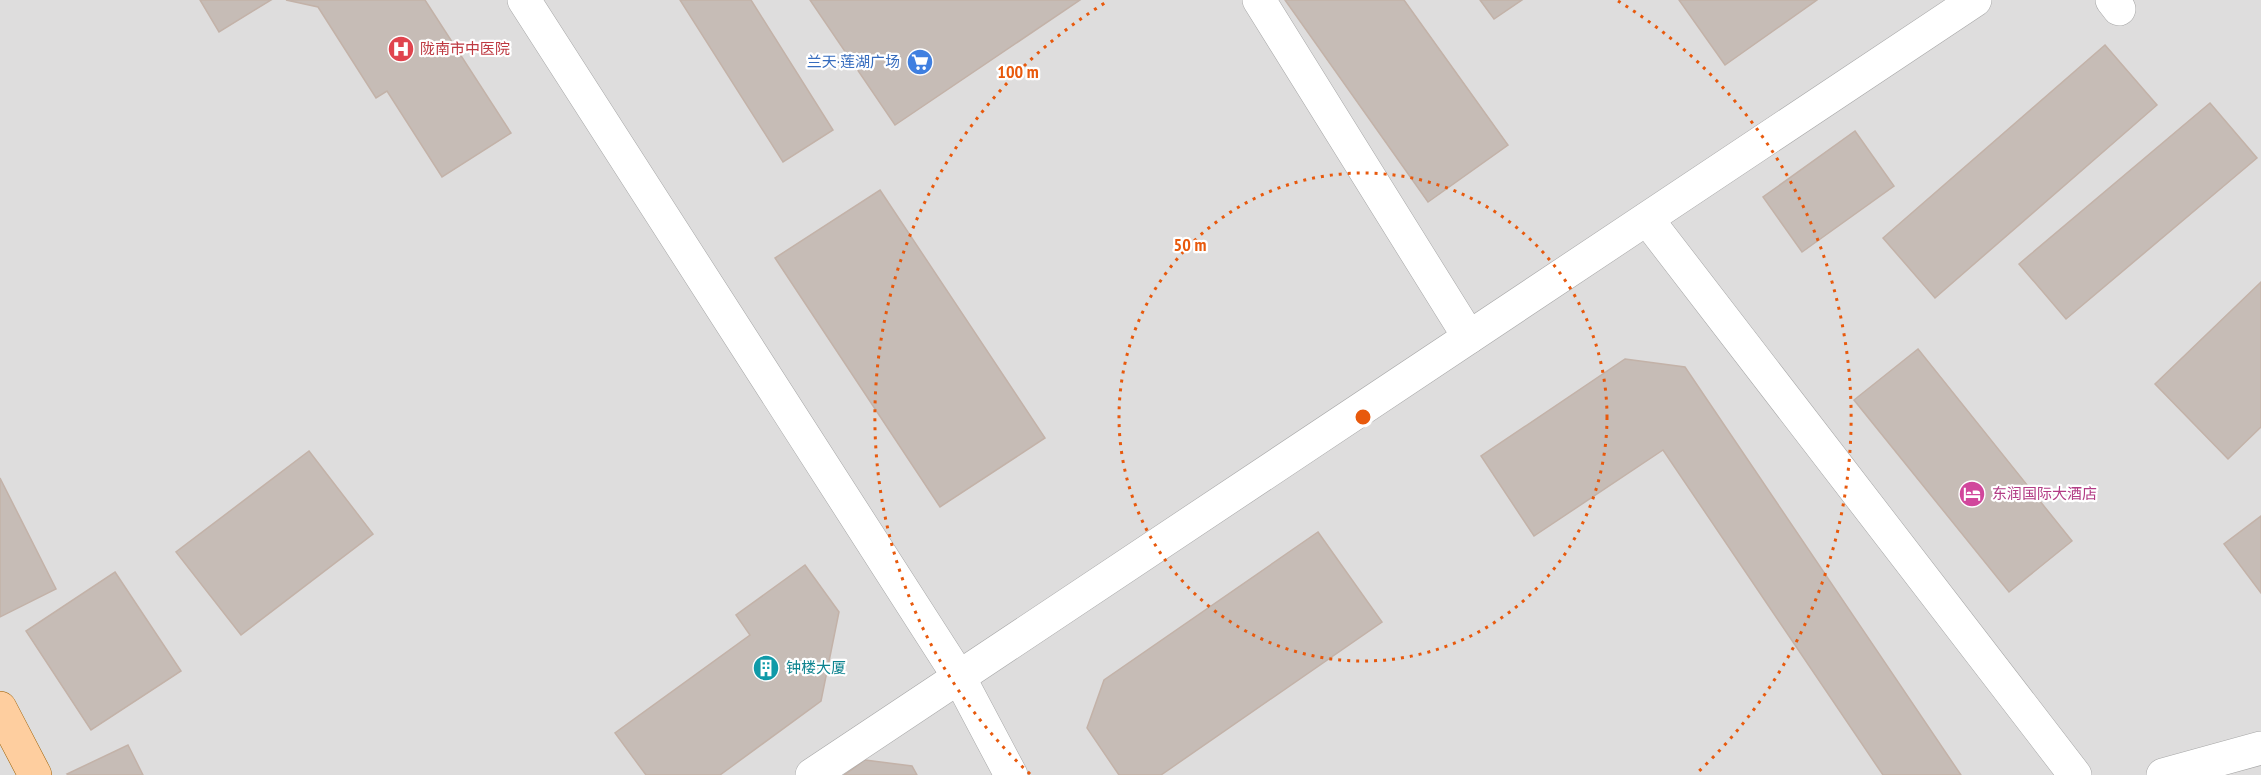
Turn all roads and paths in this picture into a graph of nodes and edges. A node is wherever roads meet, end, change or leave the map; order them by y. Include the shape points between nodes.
1 (524, 0) edge
2 (1259, 0) edge
3 (1975, 0) edge
4 (1647, 219) junction
5 (1469, 337) junction
6 (959, 677) junction
7 (0, 708) edge
8 (2261, 748) edge
9 (35, 775) edge
10 (813, 775) edge
11 (1011, 775) edge
12 (2075, 775) edge
13 (2163, 775) edge

1 - 6 street
2 - 5 street
3 - 4 street
4 - 5 street
4 - 12 street
5 - 6 street
6 - 10 street
6 - 11 street
7 - 9 main road
8 - 13 street

